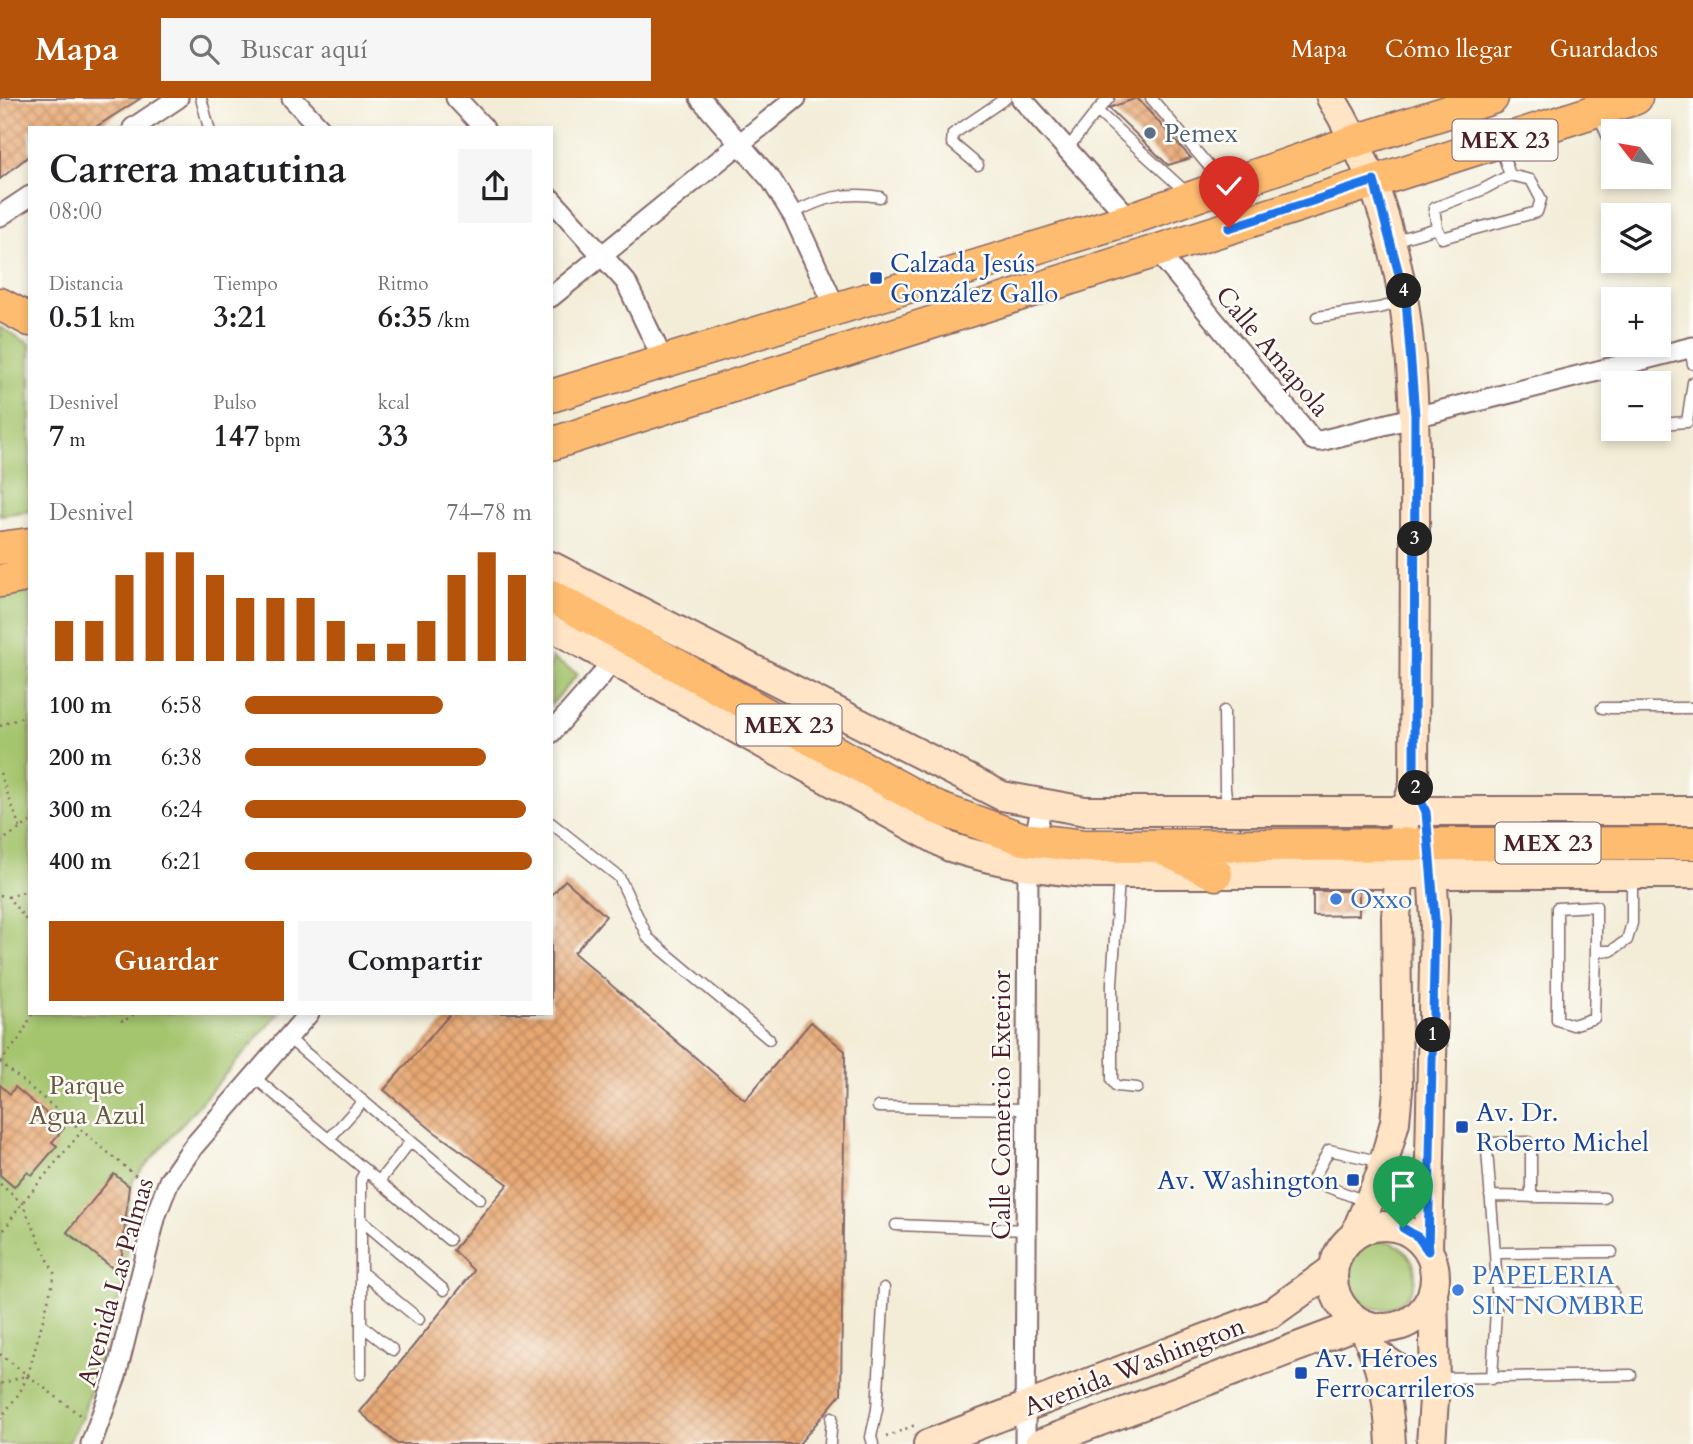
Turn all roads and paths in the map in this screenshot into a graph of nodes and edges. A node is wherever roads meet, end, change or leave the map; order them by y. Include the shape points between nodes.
1 (178, 98) edge
2 (201, 98) edge
3 (292, 98) edge
4 (456, 98) edge
5 (700, 98) edge
6 (796, 98) edge
7 (1006, 98) edge
8 (1021, 98) edge
9 (1109, 98) edge
10 (1151, 98) edge
11 (1331, 98) edge
12 (1492, 98) edge
13 (1636, 98) edge
14 (1597, 110) junction
15 (1097, 111) junction
16 (1601, 120) edge
17 (136, 126) edge
18 (208, 126) edge
19 (318, 126) edge
20 (482, 126) edge
21 (1355, 141) junction
22 (1498, 142) junction
23 (741, 144) junction
24 (1068, 148) junction
25 (978, 166) dead end
26 (1510, 175) junction
27 (1374, 181) junction
28 (1225, 186) junction
29 (28, 197) edge
30 (880, 197) dead end
31 (1192, 197) junction
32 (553, 201) edge
33 (792, 214) junction
34 (0, 216) edge
35 (1130, 219) junction
36 (1437, 228) junction
37 (1392, 242) junction
38 (1157, 251) junction
39 (602, 253) junction
40 (553, 295) edge
41 (1406, 300) junction
42 (0, 304) edge
43 (836, 309) junction
44 (1317, 317) dead end
45 (28, 319) edge
46 (1692, 353) edge
47 (664, 362) junction
48 (1693, 382) edge
49 (553, 395) edge
50 (1415, 415) junction
51 (1671, 423) edge
52 (553, 443) edge
53 (28, 544) edge
54 (0, 548) edge
55 (553, 567) edge
56 (28, 575) edge
57 (0, 581) edge
58 (553, 597) edge
59 (553, 627) edge
60 (619, 646) junction
61 (714, 648) junction
62 (700, 676) junction
63 (1602, 708) dead end
64 (1693, 708) edge
65 (1224, 711) dead end
66 (28, 716) edge
67 (0, 726) edge
68 (553, 730) edge
69 (898, 743) junction
70 (951, 770) junction
71 (0, 773) edge
72 (875, 789) junction
73 (1042, 805) junction
74 (1107, 811) junction
75 (1147, 811) junction
76 (1229, 811) junction
77 (1693, 811) edge
78 (1282, 812) junction
79 (1332, 812) junction
80 (930, 820) junction
81 (28, 823) edge
82 (553, 825) edge
83 (1416, 827) junction
84 (1476, 827) junction
85 (20, 828) junction
86 (0, 842) edge
87 (1333, 843) junction
88 (1693, 843) edge
89 (1283, 844) junction
90 (1130, 851) junction
91 (1030, 854) junction
92 (1216, 874) junction
93 (1400, 874) junction
94 (1431, 874) junction
95 (1632, 874) junction
96 (1693, 874) edge
97 (28, 891) edge
98 (0, 895) edge
99 (8, 897) junction
100 (28, 922) edge
101 (1596, 951) junction
102 (32, 1015) edge
103 (121, 1015) edge
104 (133, 1015) edge
105 (307, 1015) edge
106 (288, 1038) junction
107 (769, 1039) dead end
108 (0, 1062) edge
109 (254, 1077) junction
110 (1137, 1088) dead end
111 (363, 1101) junction
112 (878, 1107) dead end
113 (1027, 1110) junction
114 (82, 1131) junction
115 (329, 1139) junction
116 (411, 1141) junction
117 (1384, 1163) junction
118 (366, 1170) junction
119 (379, 1181) junction
120 (0, 1184) edge
121 (1490, 1196) junction
122 (161, 1197) junction
123 (1531, 1197) junction
124 (1604, 1198) dead end
125 (480, 1199) dead end
126 (22, 1203) junction
127 (1369, 1203) junction
128 (361, 1220) junction
129 (896, 1225) dead end
130 (1026, 1230) junction
131 (1355, 1234) junction
132 (0, 1236) edge
133 (449, 1240) dead end
134 (1428, 1251) junction
135 (1612, 1252) dead end
136 (1495, 1253) junction
137 (1332, 1270) junction
138 (361, 1272) junction
139 (884, 1288) dead end
140 (444, 1290) dead end
141 (1433, 1290) junction
142 (1497, 1292) junction
143 (1613, 1292) dead end
144 (419, 1320) dead end
145 (1361, 1323) junction
146 (361, 1325) junction
147 (393, 1350) dead end
148 (0, 1354) edge
149 (1378, 1355) junction
150 (361, 1374) dead end
151 (28, 1375) junction
152 (1631, 1376) dead end
153 (1492, 1379) junction
154 (1434, 1381) junction
155 (0, 1384) edge
156 (1026, 1407) junction
157 (832, 1418) dead end
158 (0, 1419) edge
159 (95, 1437) edge
160 (830, 1444) edge
161 (873, 1444) edge
162 (928, 1444) edge
163 (1026, 1444) edge
164 (1039, 1444) edge
165 (1391, 1444) edge
166 (1431, 1444) edge
167 (1441, 1444) edge

1 - 17 street
2 - 18 lane
3 - 19 street
4 - 20 street
5 - 23 street
6 - 23 street
7 - 25 lane via 953,134 952,143 959,152
8 - 24 street
9 - 15 lane
10 - 28 lane
11 - 21 main road
12 - 21 main road, MEX 23
13 - 14 main road, MEX 23
14 - 16 lane
14 - 22 main road, MEX 23
15 - 24 lane
15 - 31 lane
21 - 27 main road
21 - 28 main road, MEX 23
22 - 26 lane
22 - 27 main road, MEX 23
23 - 33 street
23 - 39 street
24 - 35 street
26 - 36 lane via 1434,208
26 - 36 lane via 1531,180 1541,199 1537,212 1441,238
27 - 37 main road
27 - 38 main road, MEX 23
28 - 31 main road, MEX 23
29 - 34 street
30 - 33 lane via 847,193
31 - 35 main road, MEX 23
32 - 39 street
33 - 43 street
35 - 43 main road, MEX 23
36 - 37 lane
37 - 41 main road
38 - 50 street, Calle Amapola via 1313,440
38 - 52 main road, MEX 23
39 - 40 street
39 - 47 street via 633,294
41 - 44 lane
41 - 50 main road
42 - 45 main road
43 - 47 main road, MEX 23
46 - 50 street, Calle Amapola
47 - 49 main road, MEX 23
48 - 51 lane via 1687,422
50 - 83 main road
53 - 54 main road
55 - 61 main road
56 - 57 main road
58 - 60 main road, MEX 23
59 - 60 main road
60 - 62 main road, MEX 23
60 - 68 street
60 - 72 main road
61 - 62 main road
61 - 69 main road
62 - 72 main road, MEX 23
63 - 64 lane
65 - 76 lane
66 - 67 path
69 - 70 main road
69 - 72 main road
70 - 73 main road via 1002,796
70 - 80 main road
71 - 85 path
72 - 80 main road, MEX 23
73 - 74 main road
73 - 91 street, Calle Comercio Exterior
74 - 75 main road
74 - 90 main road
75 - 76 main road
75 - 90 main road
76 - 78 main road
77 - 84 main road
78 - 79 main road
78 - 89 main road
79 - 83 main road
79 - 87 main road
80 - 91 main road, MEX 23 via 975,824
81 - 85 path
82 - 107 lane via 619,877 648,938
83 - 84 main road, MEX 23
83 - 87 main road, MEX 23
83 - 93 main road
83 - 94 main road
84 - 88 main road, MEX 23
85 - 86 path
87 - 89 main road, MEX 23
89 - 90 main road, MEX 23
90 - 91 main road, MEX 23
90 - 92 main road
90 - 92 main road
90 - 110 lane via 1112,983 1112,1080 1119,1087
91 - 113 street, Calle Comercio Exterior
92 - 93 main road
93 - 94 main road
93 - 117 main road via 1396,917 1398,1090
94 - 95 main road
94 - 134 main road via 1435,919
95 - 96 main road
95 - 101 lane via 1632,922 1627,940 1611,951
97 - 99 path
98 - 99 path
99 - 100 path
101 - 101 lane via 1596,906 1558,908 1557,1020 1573,1025 1594,1018
102 - 108 path
103 - 104 path via 122,1022
105 - 106 street, Avenida Las Palmas
106 - 109 street, Avenida Las Palmas
106 - 111 lane
108 - 114 path
109 - 115 lane
109 - 122 street, Avenida Las Palmas via 177,1168
111 - 115 lane
111 - 116 lane
112 - 113 lane
113 - 130 street, Calle Comercio Exterior
114 - 122 path
114 - 126 path
115 - 118 lane
116 - 119 lane
116 - 125 lane
117 - 127 main road
117 - 127 lane via 1329,1150 1312,1181
118 - 119 lane
118 - 128 lane via 361,1179
119 - 133 lane
120 - 126 path
121 - 123 lane
121 - 123 lane via 1490,1143 1528,1142
121 - 136 lane
122 - 159 street, Avenida Las Palmas via 123,1353
123 - 124 lane
126 - 132 path
126 - 151 path via 55,1275
127 - 131 main road
128 - 138 lane
128 - 140 lane
129 - 130 lane
130 - 156 street, Calle Comercio Exterior
131 - 134 main road via 1370,1227 1403,1228 1418,1237
131 - 137 main road via 1336,1256
134 - 141 main road via 1435,1277
135 - 136 lane
136 - 142 lane
137 - 145 main road via 1338,1301
137 - 156 main road, Avenida Washington via 1272,1313
138 - 144 lane
138 - 146 lane
139 - 161 lane
141 - 145 main road via 1427,1304 1405,1324 1375,1328
141 - 154 main road
142 - 143 lane
142 - 153 lane
145 - 149 main road
145 - 164 main road, Avenida Washington
146 - 147 lane
146 - 150 lane
148 - 151 path
149 - 154 main road via 1406,1374
149 - 165 main road
151 - 155 path
151 - 158 path
151 - 159 path
152 - 153 lane
153 - 154 lane
154 - 166 main road
154 - 167 lane
156 - 162 main road, Avenida Washington
156 - 163 street, Calle Comercio Exterior
157 - 160 lane

